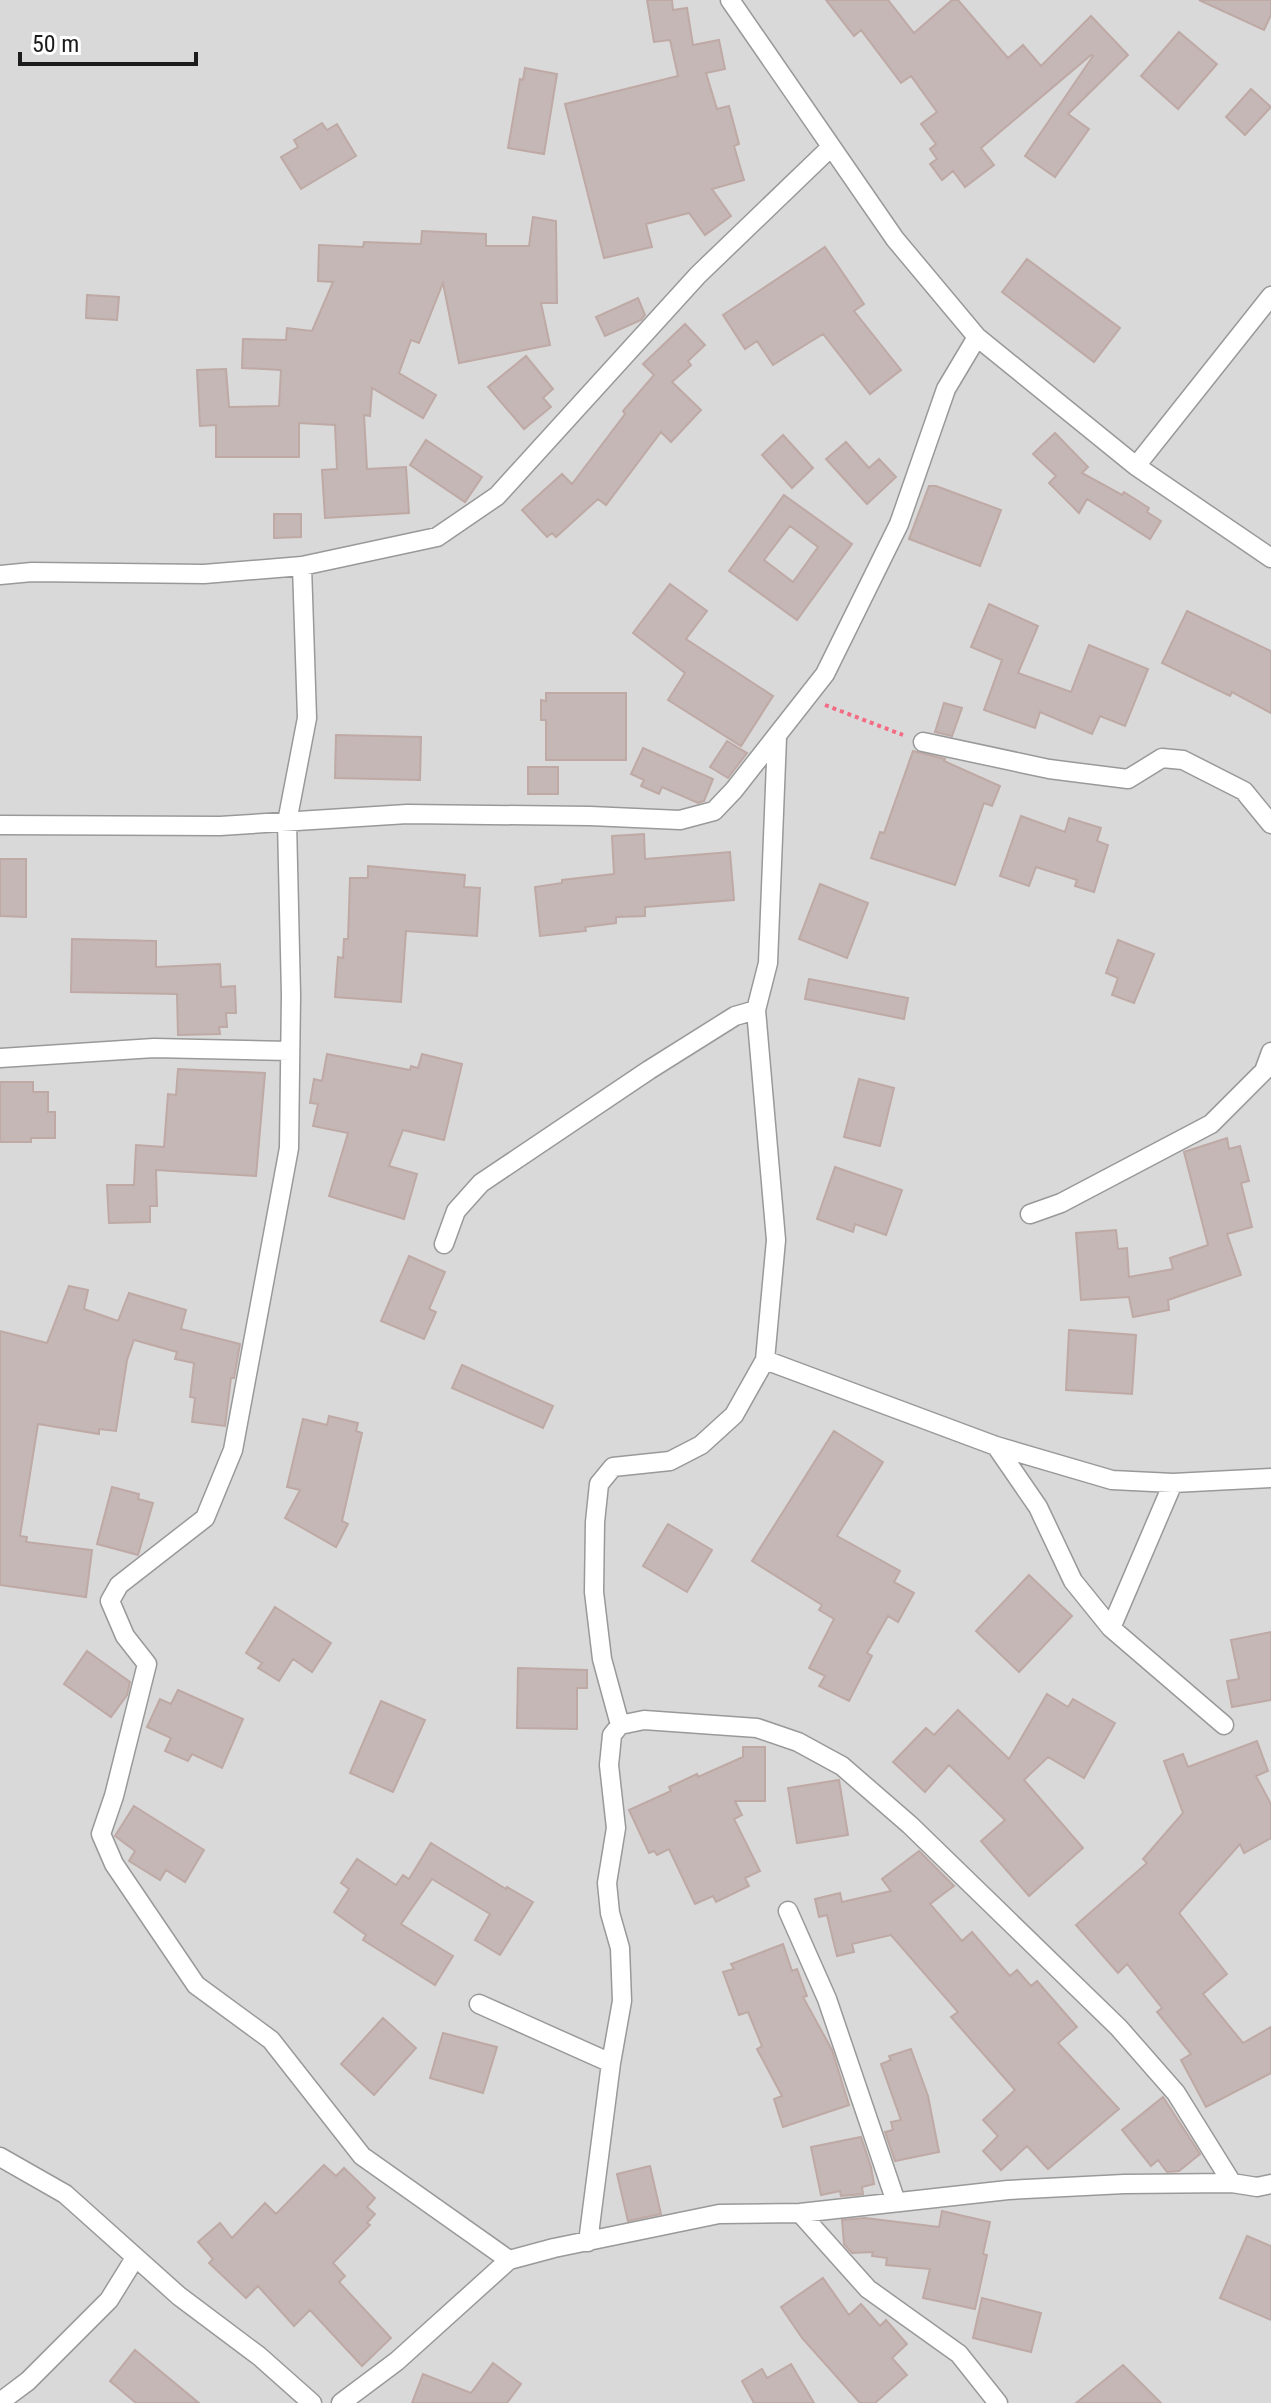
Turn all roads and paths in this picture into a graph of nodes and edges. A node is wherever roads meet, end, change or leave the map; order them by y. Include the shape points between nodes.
1 (730, 0) edge
2 (830, 148) junction
3 (1271, 296) edge
4 (977, 337) junction
5 (1136, 466) junction
6 (1271, 558) edge
7 (302, 566) junction
8 (0, 575) edge
9 (808, 699) junction
10 (777, 737) junction
11 (923, 742) joint
12 (287, 822) junction
13 (1271, 824) edge
14 (0, 825) edge
15 (756, 1010) junction
16 (290, 1051) junction
17 (1271, 1052) edge
18 (0, 1058) edge
19 (1030, 1214) dead end
20 (444, 1244) dead end
21 (765, 1360) junction
22 (996, 1446) junction
23 (1271, 1478) edge
24 (1173, 1483) junction
25 (1111, 1628) junction
26 (620, 1725) junction
27 (1224, 1725) dead end
28 (788, 1911) dead end
29 (479, 2004) dead end
30 (611, 2063) junction
31 (0, 2157) edge
32 (1232, 2183) junction
33 (1271, 2184) edge
34 (896, 2202) junction
35 (800, 2213) junction
36 (588, 2242) junction
37 (135, 2258) junction
38 (509, 2260) junction
39 (0, 2402) edge
40 (312, 2403) edge
41 (341, 2403) edge
42 (998, 2403) edge

1 - 2 street
2 - 4 street via 895,239
2 - 7 street via 698,275 497,496 437,537
3 - 5 street
4 - 5 street
4 - 9 street via 946,389 899,524
5 - 6 street
7 - 8 street via 204,574
7 - 12 street via 307,718
9 - 10 street
9 - 11 path
10 - 12 street via 714,811 680,820 407,814
10 - 15 street via 768,963
11 - 13 street via 1049,769 1128,779 1162,758 1183,760 1244,791
12 - 14 street
12 - 16 street
15 - 20 street via 722,1024 481,1183 456,1211
15 - 21 street via 776,1240
16 - 18 street via 154,1048
16 - 38 street via 289,1148 233,1450 205,1518 119,1585 110,1601 125,1636 147,1664 101,1834 114,1864 196,1985 271,2040 362,2156
17 - 19 street via 1264,1071 1211,1124
21 - 22 street
21 - 26 street via 734,1415 701,1445 670,1461 613,1467 599,1484 594,1592 602,1659
22 - 24 street via 1112,1480
22 - 25 street via 1038,1507 1073,1581
23 - 24 street
24 - 25 street
25 - 27 street
26 - 30 street via 612,1735 609,1765 616,1828 607,1883 620,1948 622,2001
26 - 32 street via 644,1720 757,1728 842,1766 943,1856 1119,2028 1176,2093
28 - 34 street via 827,1999
29 - 30 street
30 - 36 street
31 - 37 street via 65,2194
32 - 33 street
32 - 34 street via 1008,2190
34 - 35 street
35 - 36 street via 719,2214
35 - 42 street via 868,2289 959,2354
36 - 38 street
37 - 39 street via 109,2300
37 - 40 street
38 - 41 street via 397,2361

